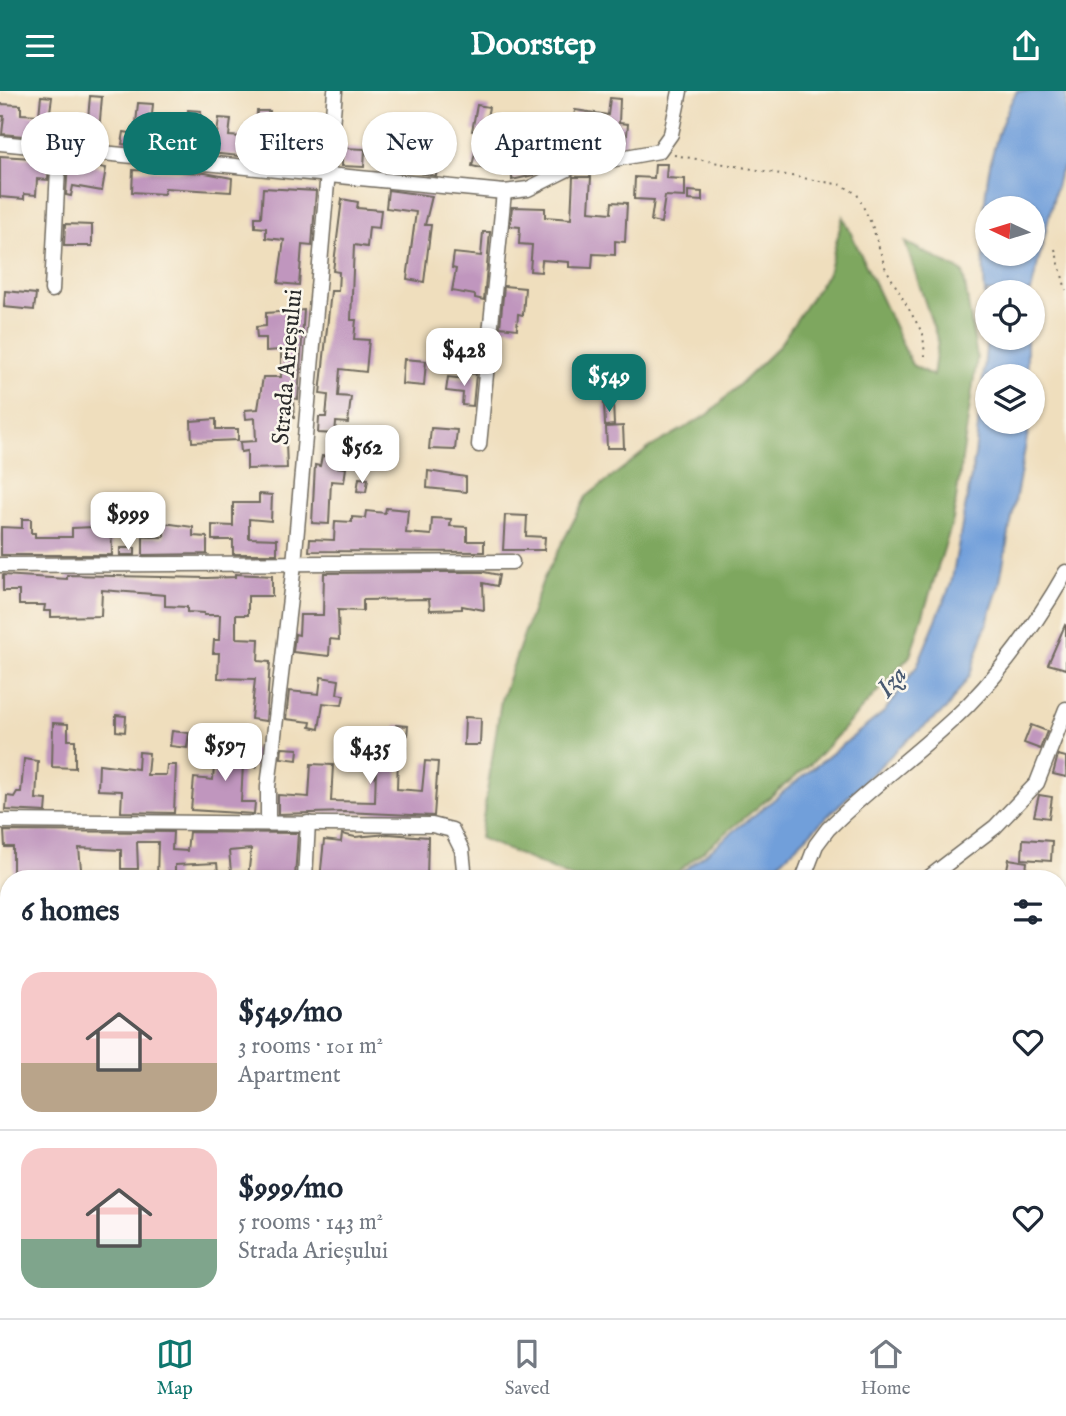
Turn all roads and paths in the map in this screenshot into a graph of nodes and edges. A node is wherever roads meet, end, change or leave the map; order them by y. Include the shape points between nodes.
1 (335, 91) edge
2 (680, 91) edge
3 (333, 112) edge
4 (0, 143) edge
5 (21, 145) edge
6 (659, 151) junction
7 (109, 153) edge
8 (235, 165) edge
9 (58, 175) edge
10 (328, 175) edge
11 (338, 175) edge
12 (504, 192) junction
13 (1055, 249) dead end
14 (1066, 290) edge
15 (52, 291) dead end
16 (925, 356) dead end
17 (479, 445) dead end
18 (512, 562) dead end
19 (294, 564) junction
20 (0, 565) edge
21 (1066, 572) edge
22 (1066, 709) edge
23 (0, 821) edge
24 (268, 822) junction
25 (308, 823) junction
26 (305, 870) edge
27 (464, 870) edge
28 (806, 870) edge
29 (939, 870) edge

1 - 3 street, Strada Arieșului
2 - 6 street via 671,134
4 - 5 street
6 - 12 street via 572,167 528,189
6 - 16 path via 842,185 857,194 885,267 923,334
7 - 8 street
9 - 15 street
10 - 19 street, Strada Arieșului
11 - 12 street
12 - 17 street
13 - 14 path
18 - 19 street
19 - 20 street
19 - 24 street, Strada Arieșului via 277,692
21 - 28 street via 1012,656 967,706 828,829
22 - 29 street via 1037,783 995,827
23 - 24 street
24 - 25 street
25 - 26 street
25 - 27 street via 432,825 452,830 462,850

